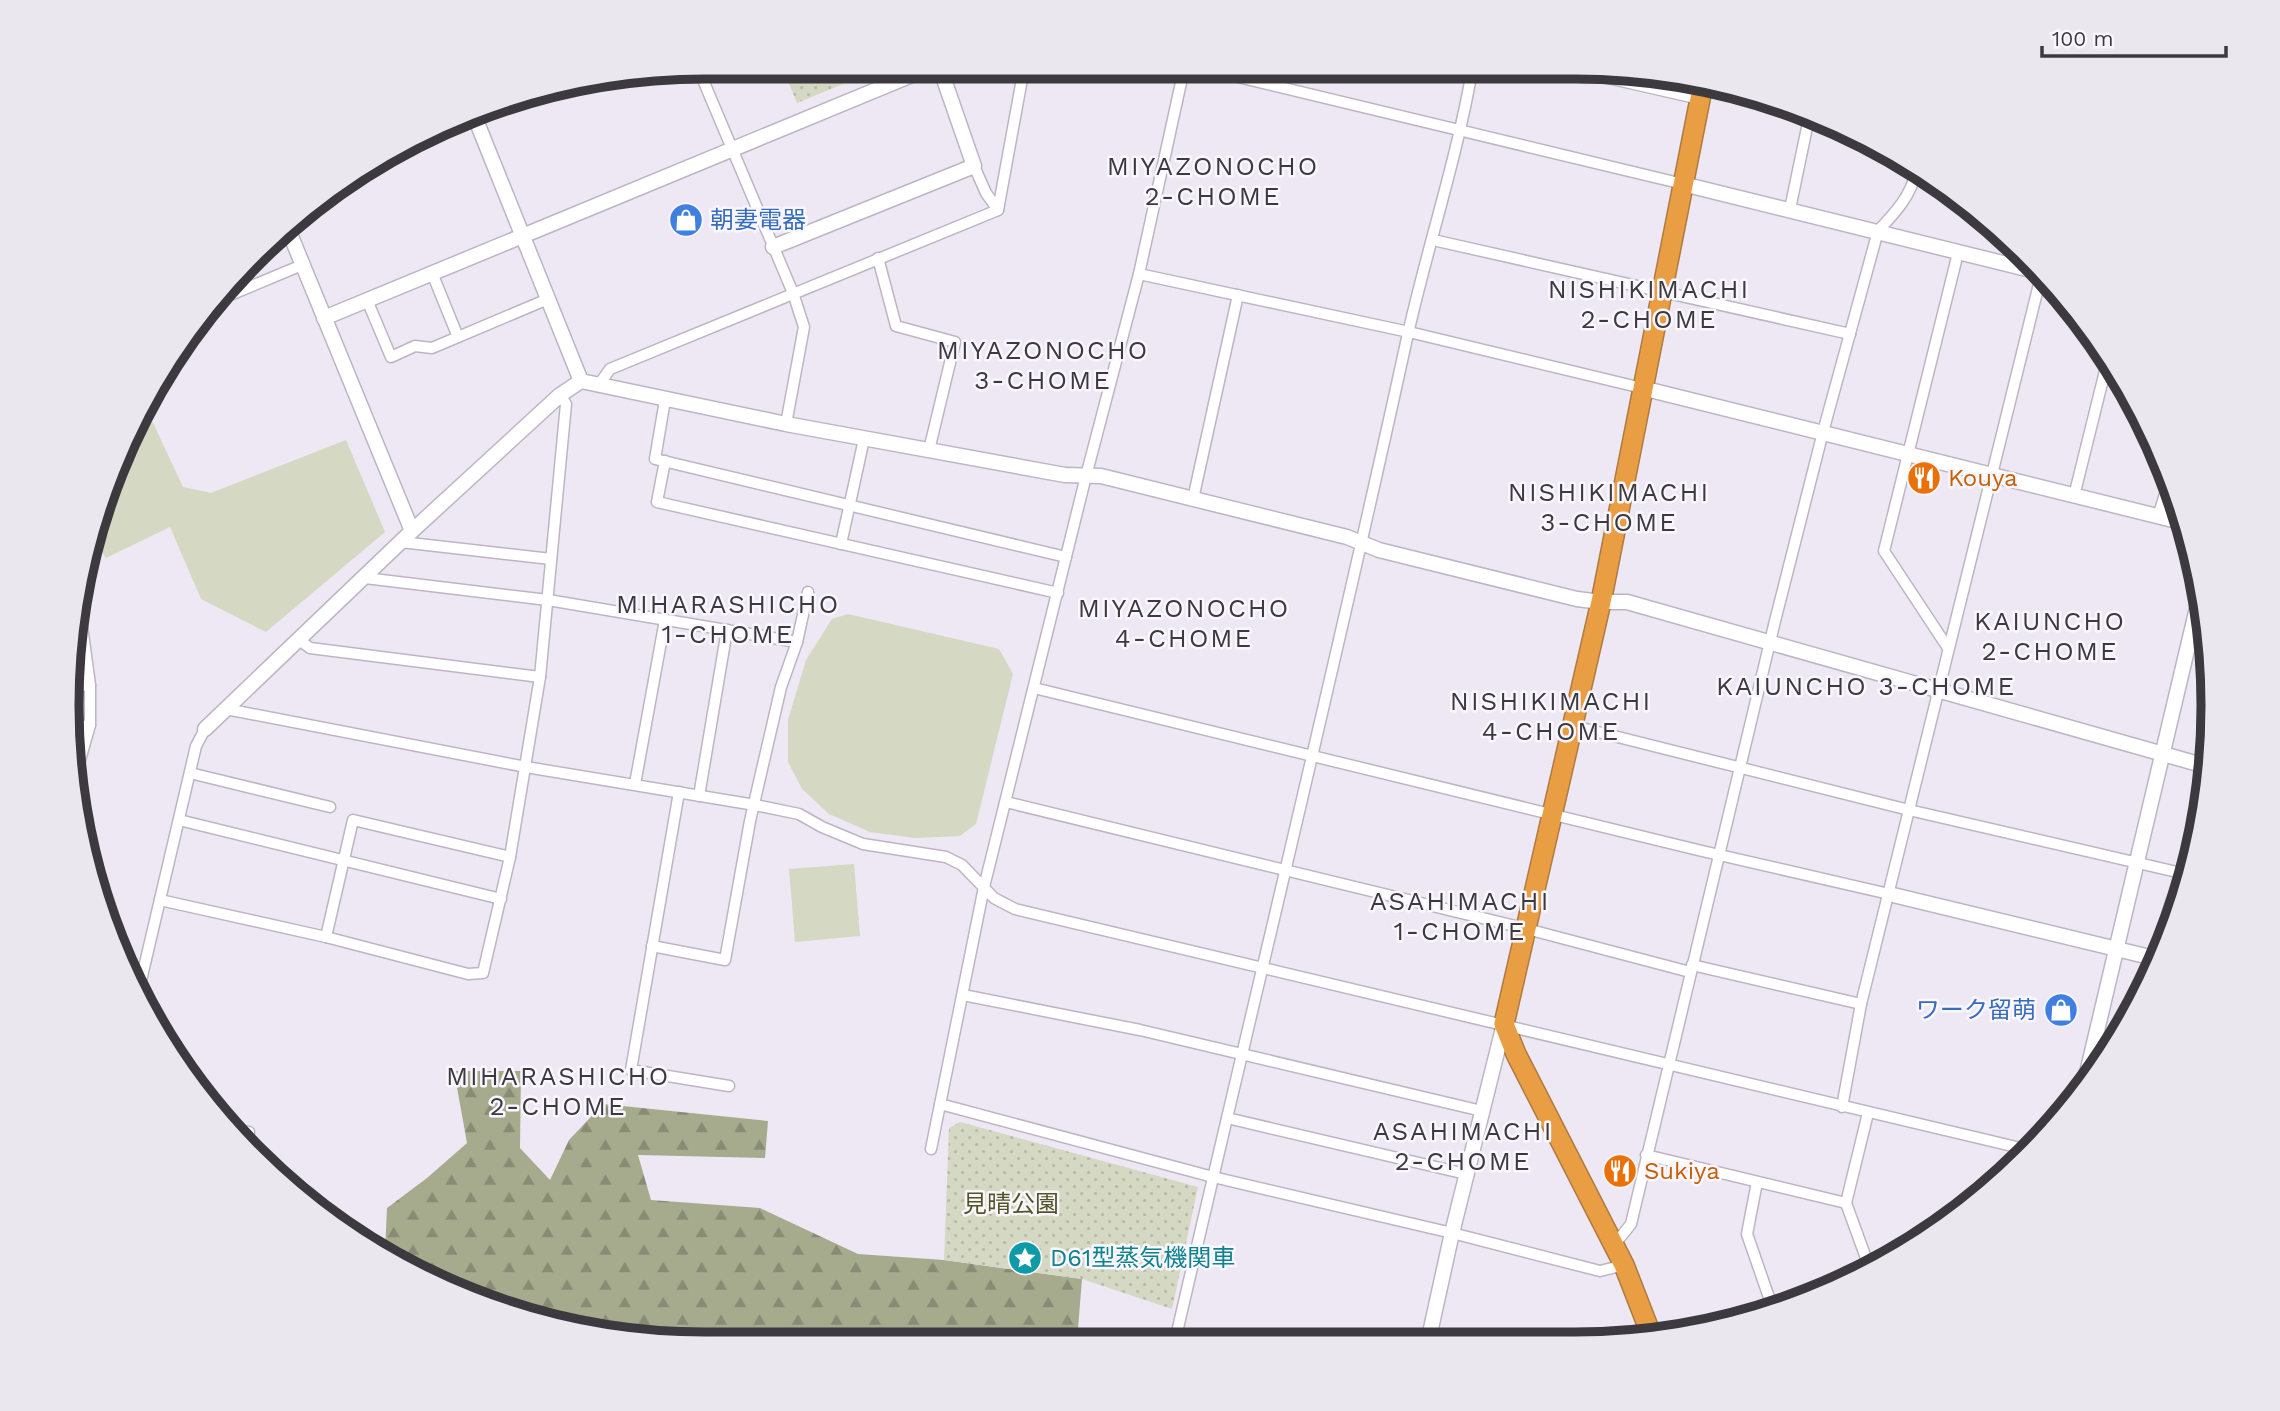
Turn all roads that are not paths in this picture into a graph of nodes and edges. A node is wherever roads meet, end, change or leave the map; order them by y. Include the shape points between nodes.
1 (702, 79) edge
2 (902, 79) edge
3 (944, 79) edge
4 (1022, 79) edge
5 (1182, 79) edge
6 (1266, 79) edge
7 (1471, 79) edge
8 (1651, 83) edge
9 (1701, 92) edge
10 (477, 122) edge
11 (1808, 124) edge
12 (1462, 131) junction
13 (731, 150) junction
14 (974, 166) junction
15 (1915, 179) edge
16 (1683, 184) junction
17 (1790, 209) junction
18 (998, 210) junction
19 (1878, 231) junction
20 (290, 235) edge
21 (522, 235) junction
22 (1433, 240) junction
23 (773, 247) junction
24 (1958, 253) junction
25 (878, 258) junction
26 (302, 265) junction
27 (2023, 268) edge
28 (432, 273) junction
29 (1139, 274) junction
30 (2039, 284) edge
31 (793, 293) junction
32 (1661, 293) junction
33 (232, 294) edge
34 (1238, 295) junction
35 (548, 299) junction
36 (367, 300) junction
37 (324, 318) junction
38 (1409, 332) junction
39 (1850, 334) junction
40 (458, 337) junction
41 (2105, 372) edge
42 (581, 381) junction
43 (598, 386) junction
44 (1642, 388) junction
45 (560, 395) junction
46 (665, 400) junction
47 (786, 424) junction
48 (1823, 432) junction
49 (864, 439) junction
50 (929, 450) junction
51 (1907, 454) junction
52 (665, 461) junction
53 (1086, 476) junction
54 (1992, 476) junction
55 (2165, 495) edge
56 (2074, 496) junction
57 (1193, 499) junction
58 (850, 506) junction
59 (2158, 517) junction
60 (2173, 520) edge
61 (406, 537) junction
62 (1363, 543) junction
63 (841, 544) junction
64 (1066, 557) junction
65 (551, 559) junction
66 (365, 578) junction
67 (808, 592) dead end
68 (1058, 593) junction
69 (548, 600) junction
70 (1601, 602) junction
71 (2195, 618) edge
72 (665, 620) junction
73 (727, 630) junction
74 (83, 634) edge
75 (298, 639) junction
76 (797, 642) junction
77 (1770, 642) junction
78 (1948, 648) junction
79 (540, 677) junction
80 (90, 685) junction
81 (79, 687) edge
82 (1034, 688) junction
83 (1937, 689) junction
84 (226, 709) junction
85 (90, 725) junction
86 (1574, 726) junction
87 (80, 727) edge
88 (205, 729) joint
89 (2164, 755) junction
90 (1314, 756) junction
91 (81, 757) edge
92 (2198, 764) edge
93 (526, 767) junction
94 (1739, 768) junction
95 (190, 773) junction
96 (635, 784) junction
97 (679, 792) junction
98 (699, 796) junction
99 (1006, 802) junction
100 (755, 804) junction
101 (330, 807) dead end
102 (1909, 810) junction
103 (1553, 815) junction
104 (179, 820) junction
105 (1718, 855) junction
106 (510, 856) junction
107 (344, 860) junction
108 (2136, 863) junction
109 (1286, 872) junction
110 (2179, 872) edge
111 (985, 887) junction
112 (1889, 894) junction
113 (501, 899) junction
114 (160, 900) junction
115 (1527, 929) junction
116 (326, 937) junction
117 (652, 946) junction
118 (2116, 949) junction
119 (2148, 957) edge
120 (1264, 966) junction
121 (1691, 969) junction
122 (141, 979) edge
123 (963, 995) junction
124 (1861, 1004) junction
125 (1504, 1024) junction
126 (2097, 1052) edge
127 (1243, 1054) junction
128 (1668, 1063) junction
129 (729, 1086) dead end
130 (940, 1104) junction
131 (1842, 1107) junction
132 (1482, 1111) junction
133 (1868, 1113) junction
134 (1227, 1118) junction
135 (2019, 1148) edge
136 (931, 1149) dead end
137 (1646, 1155) junction
138 (1466, 1174) junction
139 (1213, 1177) junction
140 (1756, 1182) junction
141 (1846, 1203) junction
142 (1452, 1233) junction
143 (1614, 1245) junction
144 (1867, 1260) edge
145 (1624, 1265) junction
146 (1770, 1301) edge
147 (1648, 1328) edge
148 (1177, 1332) edge
149 (1431, 1332) edge

1 - 13 street
2 - 13 street
3 - 14 street
4 - 18 street
5 - 29 street
6 - 12 street
7 - 12 street
8 - 9 street
9 - 16 highway
10 - 21 street
11 - 17 street
12 - 16 street
12 - 22 street
13 - 21 street
13 - 23 street
14 - 18 street
14 - 23 street
15 - 19 street
16 - 17 street
16 - 32 highway
17 - 19 street
18 - 25 street
19 - 24 street
19 - 39 street
20 - 26 street
21 - 28 street
21 - 35 street
22 - 32 street
22 - 38 street
23 - 31 street
24 - 27 street
24 - 51 street
25 - 31 street
25 - 50 street via 896,326 955,342
26 - 33 street
26 - 37 street
28 - 36 street
28 - 40 street
29 - 34 street
29 - 53 street
30 - 54 street
31 - 43 street via 610,369
31 - 47 street via 804,327
32 - 39 street
32 - 44 highway
34 - 38 street
34 - 57 street
35 - 40 street
35 - 42 street
36 - 37 street
36 - 40 street via 391,356
37 - 61 street
38 - 44 street
38 - 62 street
39 - 48 street
41 - 56 street
42 - 43 street
42 - 45 street
43 - 46 street
44 - 48 street
44 - 70 highway
45 - 61 street
45 - 65 street via 566,404
46 - 47 street
46 - 52 street via 655,459
47 - 49 street
48 - 51 street
48 - 77 street
49 - 50 street
49 - 58 street
50 - 53 street
51 - 54 street
51 - 78 street via 1884,551
52 - 58 street
52 - 63 street via 657,502
53 - 57 street
53 - 64 street
54 - 56 street
54 - 78 street
55 - 59 street
56 - 59 street
57 - 62 street
58 - 63 street
58 - 64 street
59 - 60 street
61 - 65 street
61 - 66 street
62 - 70 street
62 - 90 street
63 - 68 street
64 - 68 street
65 - 69 street
66 - 69 street
66 - 75 street
67 - 76 street
68 - 82 street
69 - 72 street
69 - 79 street
70 - 77 street via 1628,602
70 - 86 highway
71 - 89 street
72 - 73 street
72 - 96 street
73 - 76 street
73 - 98 street
74 - 80 street
75 - 79 street via 310,648
75 - 84 street
76 - 100 street via 781,687
77 - 83 street
77 - 94 street
78 - 83 street
79 - 93 street
80 - 81 street
80 - 85 street
82 - 90 street
82 - 99 street
83 - 89 street
83 - 102 street
84 - 88 street
84 - 93 street
85 - 87 street
85 - 91 street
86 - 94 street
86 - 103 highway
88 - 95 street
89 - 92 street
89 - 108 street
90 - 103 street
90 - 109 street
93 - 96 street
93 - 106 street
94 - 102 street
94 - 105 street
95 - 101 street
95 - 104 street
96 - 97 street
97 - 98 street
97 - 117 street
98 - 100 street
99 - 109 street
99 - 111 street
100 - 111 street via 799,814 863,845 946,857
100 - 117 street via 725,960
102 - 108 street
102 - 112 street
103 - 105 street
103 - 115 highway
104 - 107 street
104 - 114 street
105 - 112 street
105 - 121 street
106 - 107 street via 353,820
106 - 113 street
107 - 113 street
107 - 116 street
108 - 110 street
108 - 118 street
109 - 115 street
109 - 120 street
111 - 120 street via 994,898 1015,909
111 - 123 street
112 - 118 street
112 - 124 street
113 - 116 street via 483,973 468,974
114 - 116 street
114 - 122 street
115 - 121 street
115 - 125 highway
117 - 129 street via 631,1070
118 - 119 street
118 - 126 street
120 - 125 street
120 - 127 street
121 - 124 street
121 - 128 street
123 - 127 street
123 - 130 street
124 - 131 street
125 - 128 street
125 - 132 street
125 - 143 highway
127 - 132 street
127 - 134 street
128 - 131 street
128 - 137 street
130 - 136 street
130 - 139 street
131 - 133 street
132 - 138 street
133 - 135 street
133 - 141 street
134 - 138 street
134 - 139 street
137 - 140 street
137 - 143 street via 1630,1224
138 - 142 street
139 - 142 street
139 - 148 street
140 - 141 street
140 - 146 street via 1747,1234
141 - 144 street
142 - 145 street via 1600,1271
142 - 149 street
143 - 145 highway
145 - 147 highway

